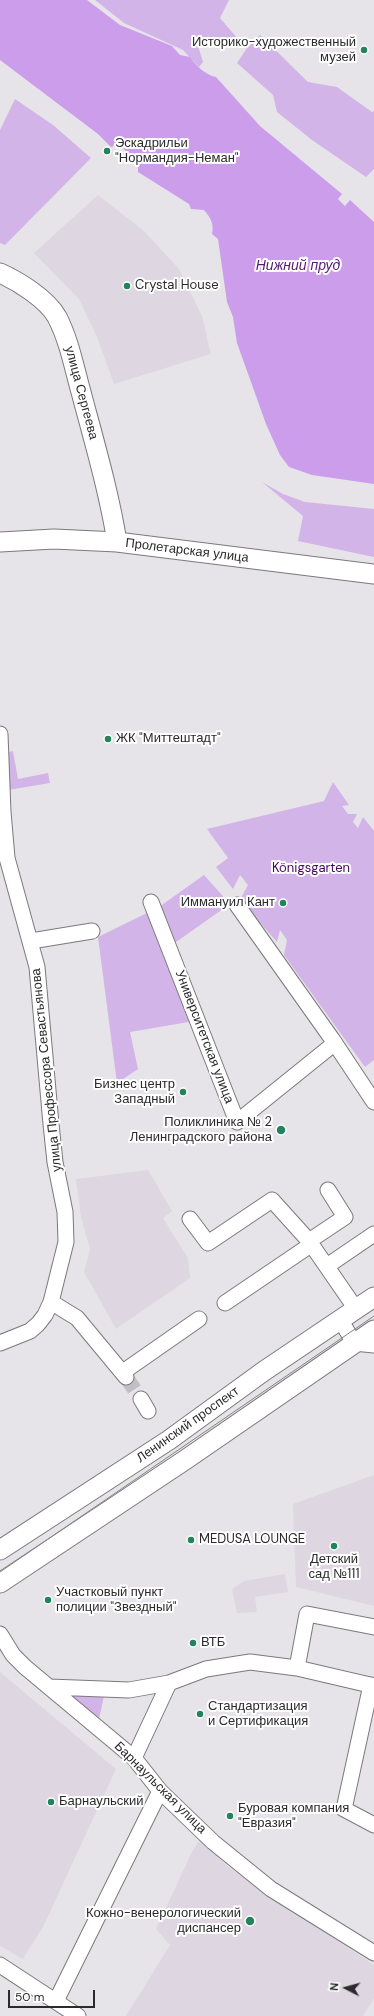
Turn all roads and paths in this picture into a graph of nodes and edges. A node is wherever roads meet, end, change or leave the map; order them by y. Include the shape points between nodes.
1 (0, 273) edge
2 (0, 542) edge
3 (117, 542) junction
4 (374, 574) edge
5 (0, 734) edge
6 (3, 858) edge
7 (151, 902) dead end
8 (237, 905) dead end
9 (92, 931) dead end
10 (31, 941) junction
11 (335, 1043) junction
12 (374, 1102) edge
13 (328, 1190) dead end
14 (190, 1219) dead end
15 (374, 1234) edge
16 (310, 1242) junction
17 (327, 1266) junction
18 (374, 1297) edge
19 (51, 1302) junction
20 (225, 1303) dead end
21 (356, 1309) junction
22 (199, 1319) dead end
23 (340, 1319) junction
24 (374, 1330) edge
25 (354, 1342) junction
26 (0, 1343) edge
27 (374, 1345) edge
28 (0, 1550) edge
29 (0, 1583) edge
30 (374, 1627) edge
31 (0, 1634) edge
32 (297, 1668) junction
33 (169, 1683) junction
34 (373, 1685) edge
35 (49, 1687) junction
36 (134, 1758) junction
37 (160, 1791) junction
38 (374, 1824) edge
39 (374, 1953) edge
40 (0, 1965) edge
41 (56, 2001) junction
42 (78, 2016) edge

1 - 3 main road, улица Сергеева via 13,278 40,298 59,321 83,400 113,516
2 - 3 main road, Пролетарская улица via 54,539
3 - 4 main road, Пролетарская улица
5 - 6 street, улица Профессора Севастьянова
6 - 10 street, улица Профессора Севастьянова
7 - 11 street, Университетская улица via 237,1122
8 - 11 street
9 - 10 street
10 - 19 street, улица Профессора Севастьянова via 38,967 55,1162 65,1212 66,1242
11 - 12 street
13 - 16 street via 345,1217
14 - 16 street via 208,1243 272,1200
15 - 17 street
16 - 17 street
16 - 20 street
17 - 21 street
18 - 21 main road, Ленинский проспект
19 - 22 street via 77,1318 124,1374
19 - 26 street, улица Профессора Севастьянова via 38,1324 30,1331
21 - 23 main road, Ленинский проспект
23 - 25 street
23 - 28 main road, Ленинский проспект via 169,1440
24 - 25 main road, Ленинский проспект
25 - 27 street
25 - 29 main road, Ленинский проспект via 192,1455
30 - 32 street via 307,1614
31 - 35 street, Барнаульская улица via 13,1655
32 - 33 street via 250,1662 206,1669
32 - 34 street
33 - 35 street via 129,1690
33 - 36 street
34 - 38 street via 344,1809
35 - 36 street, Барнаульская улица
36 - 37 street, Барнаульская улица
37 - 39 street, Барнаульская улица via 213,1842 271,1889
37 - 41 street
40 - 41 street
41 - 42 street

